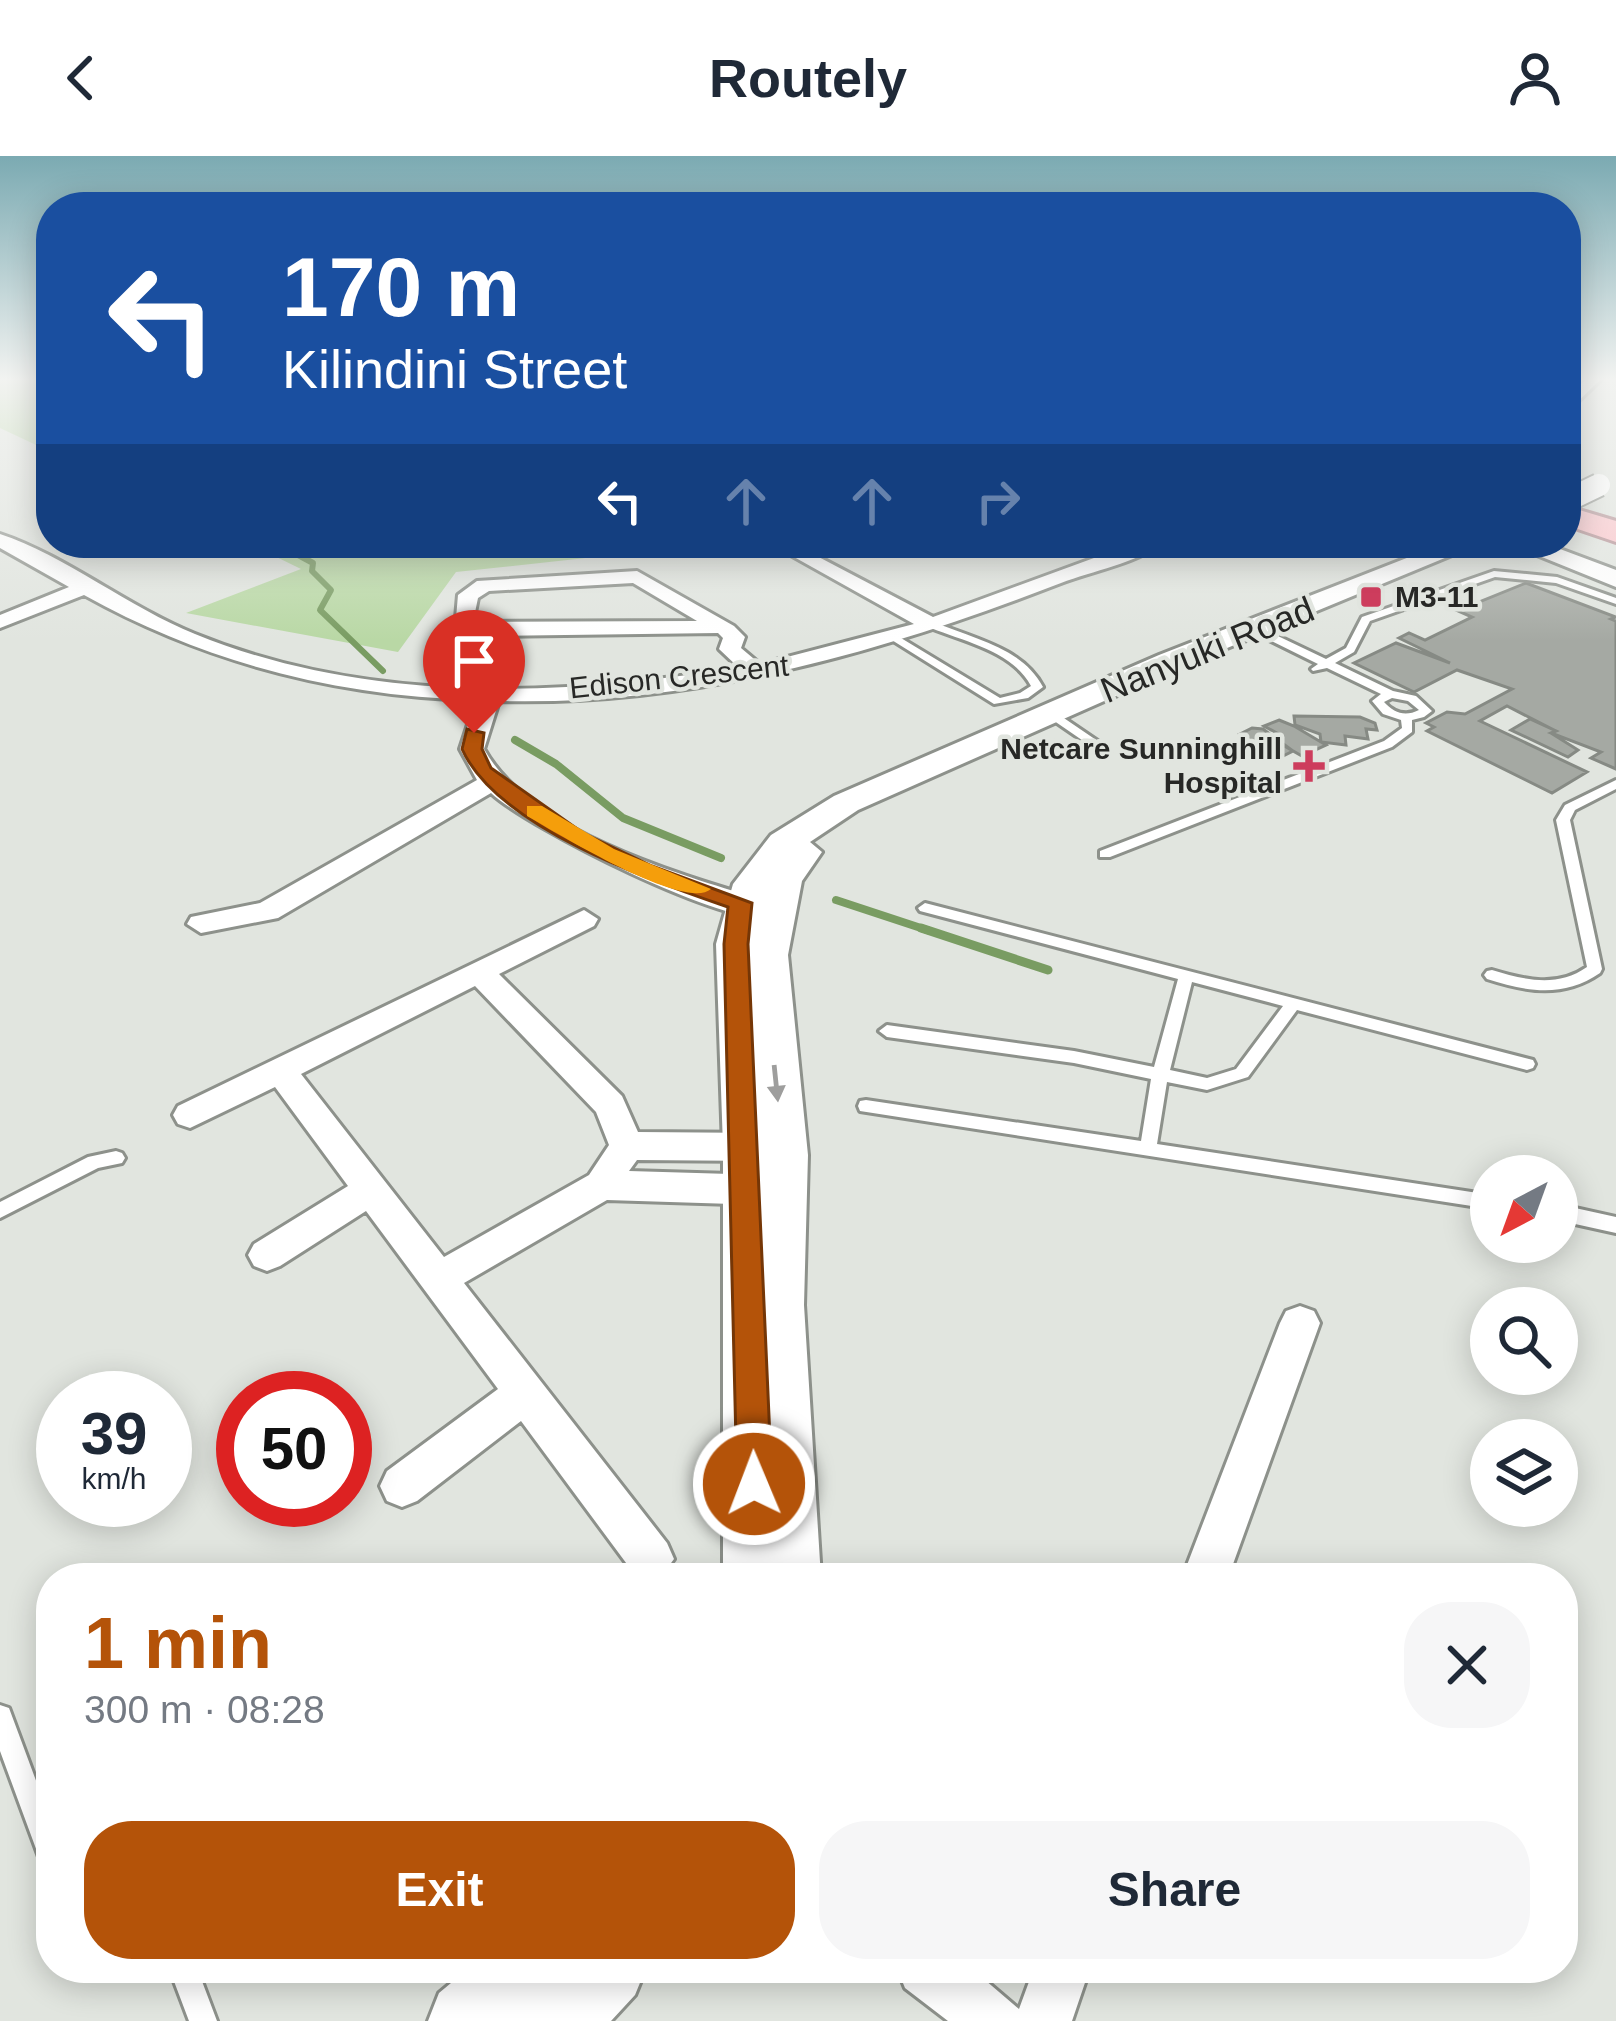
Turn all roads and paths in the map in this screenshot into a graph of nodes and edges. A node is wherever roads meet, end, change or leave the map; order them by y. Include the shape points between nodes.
1 (1581, 520) edge
2 (1616, 532) edge
3 (0, 540) edge
4 (806, 558) edge
5 (1108, 558) edge
6 (1432, 558) edge
7 (1448, 558) edge
8 (1565, 558) edge
9 (1574, 558) edge
10 (1105, 559) joint
11 (1616, 575) edge
12 (86, 587) junction
13 (1616, 601) edge
14 (0, 622) edge
15 (930, 624) junction
16 (723, 627) junction
17 (1253, 632) junction
18 (892, 637) junction
19 (1321, 666) junction
20 (756, 672) junction
21 (490, 692) junction
22 (1384, 698) junction
23 (1056, 717) junction
24 (1406, 718) junction
25 (1099, 746) dead end
26 (492, 782) junction
27 (1616, 784) edge
28 (1105, 854) dead end
29 (757, 908) junction
30 (925, 908) dead end
31 (584, 919) dead end
32 (201, 924) dead end
33 (478, 971) junction
34 (1492, 975) dead end
35 (1185, 979) junction
36 (1291, 1006) junction
37 (887, 1031) dead end
38 (1527, 1064) dead end
39 (280, 1070) junction
40 (1160, 1076) junction
41 (866, 1106) dead end
42 (190, 1115) dead end
43 (627, 1146) junction
44 (1148, 1149) junction
45 (116, 1158) dead end
46 (765, 1168) junction
47 (602, 1185) junction
48 (371, 1190) junction
49 (1470, 1199) edge
50 (0, 1211) edge
51 (1578, 1217) edge
52 (1616, 1225) edge
53 (267, 1256) dead end
54 (438, 1279) junction
55 (1300, 1323) dead end
56 (525, 1393) junction
57 (402, 1486) dead end
58 (651, 1558) dead end
59 (754, 1563) edge
60 (789, 1563) edge
61 (1211, 1563) edge
62 (0, 1718) edge
63 (36, 1815) edge
64 (189, 1983) edge
65 (945, 1983) edge
66 (1057, 1983) edge
67 (578, 1985) edge
68 (203, 2021) edge
69 (467, 2021) edge
70 (995, 2021) edge
71 (1043, 2021) edge

1 - 2 highway
3 - 12 street, Edison Crescent
4 - 15 street
5 - 10 street, Edison Crescent
6 - 17 main road, Nanyuki Road
7 - 17 main road, Nanyuki Road
8 - 11 main road
9 - 11 main road
10 - 15 street, Edison Crescent
12 - 14 street
12 - 21 street, Edison Crescent via 242,658 364,683
13 - 19 lane via 1557,580 1485,575 1366,619 1349,650
15 - 18 street, Edison Crescent
15 - 18 lane via 985,646 1036,687 998,702
16 - 16 street via 660,586 626,575 479,587 459,619 478,630
16 - 20 street via 734,637 730,649
17 - 19 lane
17 - 23 main road, Nanyuki Road
18 - 20 street, Edison Crescent
19 - 22 lane
20 - 21 street, Edison Crescent
21 - 26 street via 472,749
22 - 24 lane via 1387,712
22 - 24 lane via 1424,706 1424,714
23 - 25 lane
23 - 29 main road, Nanyuki Road via 822,836
24 - 28 lane via 1408,729 1388,744
26 - 29 street via 607,854
26 - 32 street via 268,911
27 - 34 lane via 1563,820 1595,969 1546,987
29 - 46 main road, Nanyuki Road via 769,1018
30 - 35 lane
31 - 33 street
33 - 39 street
33 - 43 street via 610,1106
35 - 36 lane
35 - 40 lane
36 - 38 lane
36 - 40 lane via 1228,1081
37 - 40 lane
39 - 42 street
39 - 48 street
40 - 44 lane
41 - 44 lane
43 - 46 street
43 - 47 street
44 - 49 lane
45 - 50 lane
46 - 47 street
46 - 59 main road, Nanyuki Road
46 - 60 main road, Nanyuki Road via 778,1265
47 - 54 street
48 - 53 street
48 - 54 street
51 - 52 lane
54 - 56 street
55 - 61 street
56 - 57 street
56 - 58 street
62 - 63 lane
64 - 68 lane
65 - 70 street
66 - 71 street
67 - 69 main road

